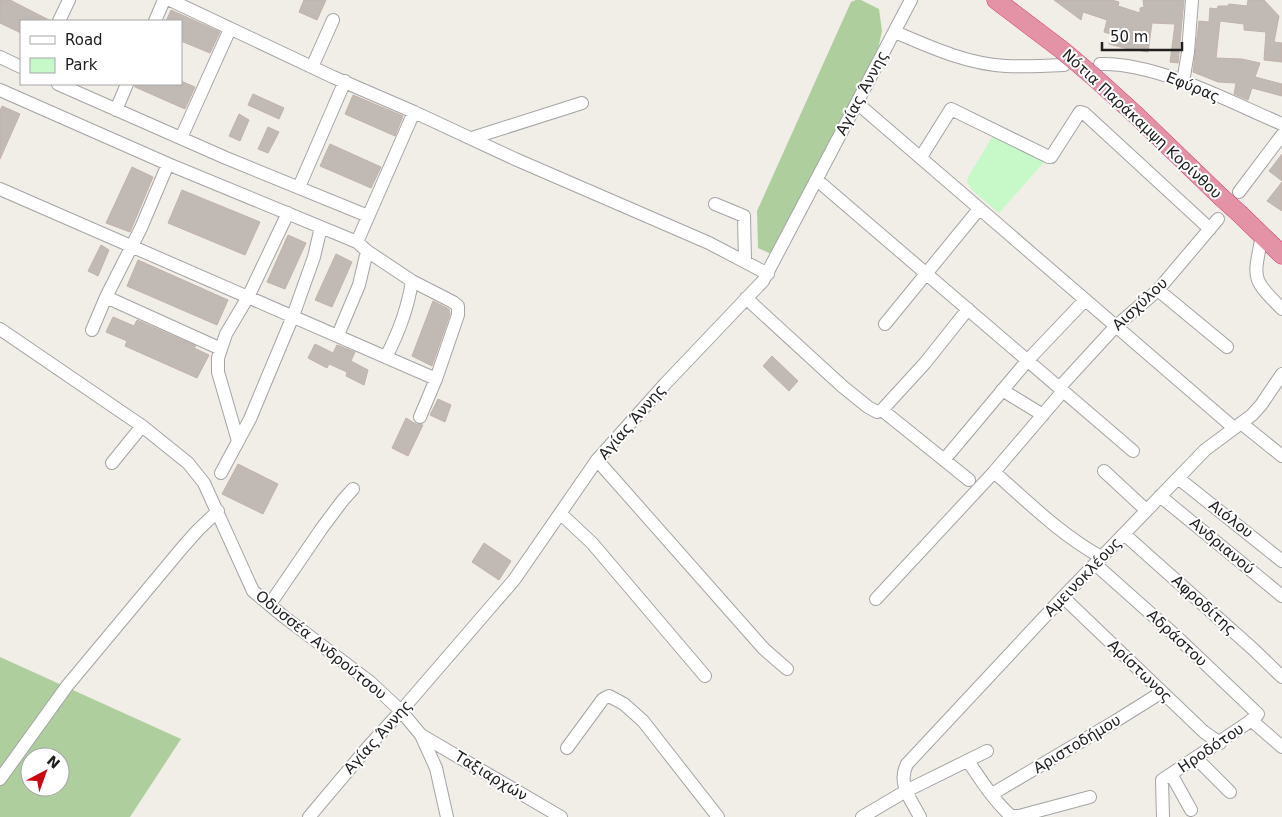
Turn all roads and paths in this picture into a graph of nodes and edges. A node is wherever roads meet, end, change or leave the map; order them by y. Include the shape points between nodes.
1 (69, 0) edge
2 (164, 0) edge
3 (170, 0) edge
4 (911, 0) edge
5 (996, 0) edge
6 (1192, 0) edge
7 (59, 20) edge
8 (155, 20) edge
9 (333, 20) dead end
10 (230, 29) junction
11 (894, 32) junction
12 (0, 57) edge
13 (1063, 57) junction
14 (20, 67) edge
15 (312, 67) junction
16 (1097, 71) junction
17 (345, 81) junction
18 (1183, 82) junction
19 (60, 85) edge
20 (127, 85) edge
21 (0, 90) edge
22 (856, 103) junction
23 (582, 104) dead end
24 (116, 110) junction
25 (414, 112) junction
26 (1282, 124) edge
27 (1282, 136) edge
28 (181, 138) junction
29 (472, 138) junction
30 (921, 157) junction
31 (168, 164) junction
32 (817, 180) junction
33 (299, 187) junction
34 (0, 189) edge
35 (1239, 192) dead end
36 (715, 204) dead end
37 (979, 209) junction
38 (288, 213) junction
39 (368, 216) junction
40 (1218, 219) dead end
41 (320, 227) junction
42 (1210, 230) junction
43 (1262, 235) junction
44 (357, 242) junction
45 (131, 246) junction
46 (367, 251) junction
47 (1282, 255) edge
48 (746, 261) junction
49 (926, 273) junction
50 (768, 274) junction
51 (412, 281) junction
52 (1158, 290) junction
53 (106, 297) junction
54 (248, 297) junction
55 (746, 298) junction
56 (1085, 300) junction
57 (1282, 308) edge
58 (968, 309) junction
59 (293, 316) junction
60 (885, 324) dead end
61 (1115, 327) junction
62 (92, 330) dead end
63 (2, 333) edge
64 (338, 336) junction
65 (1227, 347) dead end
66 (221, 349) junction
67 (386, 357) junction
68 (1027, 361) junction
69 (1282, 374) edge
70 (436, 379) junction
71 (1061, 389) junction
72 (1002, 390) junction
73 (882, 410) junction
74 (1043, 415) junction
75 (420, 418) dead end
76 (142, 426) junction
77 (1238, 426) junction
78 (238, 441) junction
79 (1133, 451) dead end
80 (1282, 456) edge
81 (597, 460) junction
82 (944, 460) junction
83 (112, 463) dead end
84 (1104, 471) dead end
85 (994, 472) junction
86 (221, 473) dead end
87 (1178, 478) junction
88 (969, 480) dead end
89 (353, 489) dead end
90 (1160, 496) junction
91 (1146, 510) junction
92 (218, 512) junction
93 (561, 514) junction
94 (1124, 534) junction
95 (1098, 560) junction
96 (1282, 561) edge
97 (1282, 596) edge
98 (1063, 597) junction
99 (876, 598) dead end
100 (270, 604) junction
101 (787, 669) dead end
102 (705, 676) dead end
103 (1282, 677) edge
104 (1162, 692) junction
105 (401, 712) junction
106 (1255, 717) junction
107 (421, 735) junction
108 (1220, 743) junction
109 (567, 748) dead end
110 (1282, 748) edge
111 (987, 751) dead end
112 (1196, 758) junction
113 (968, 761) junction
114 (1167, 777) junction
115 (0, 779) edge
116 (906, 791) junction
117 (1230, 792) dead end
118 (992, 794) junction
119 (1090, 797) dead end
120 (1191, 810) dead end
121 (309, 817) edge
122 (447, 817) edge
123 (561, 817) edge
124 (718, 817) edge
125 (862, 817) edge
126 (920, 817) edge
127 (1163, 817) edge

1 - 7 street
2 - 8 street
3 - 10 street
4 - 11 street, Αγίας Άννης
5 - 13 highway, Νότια Παράκαμψη Κορίνθου
6 - 18 street
9 - 15 street
10 - 15 street
10 - 28 street
11 - 13 street via 964,59 1004,66
11 - 22 street, Αγίας Άννης
12 - 14 street
13 - 16 highway, Νότια Παράκαμψη Κορίνθου, bridge
15 - 17 street
16 - 18 street, Εφύρας via 1111,64
16 - 43 highway, Νότια Παράκαμψη Κορίνθου, bridge via 1137,116
17 - 25 street
17 - 33 street
18 - 26 street, Εφύρας
19 - 24 street
20 - 24 street
21 - 31 street
22 - 30 street
22 - 32 street, Αγίας Άννης
23 - 29 street
24 - 28 street
25 - 29 street
25 - 39 street
27 - 35 street
28 - 33 street
29 - 48 street
30 - 37 street
30 - 42 street via 951,109 1049,157 1080,112 1084,112
31 - 38 street
31 - 45 street via 142,228
32 - 49 street
32 - 50 street, Αγίας Άννης
33 - 39 street
34 - 45 street
36 - 48 street via 744,216
37 - 49 street
37 - 56 street
38 - 41 street
38 - 54 street
39 - 44 street
40 - 42 street, Αισχύλου
41 - 44 street
41 - 59 street via 314,257
42 - 52 street, Αισχύλου
43 - 47 highway, Νότια Παράκαμψη Κορίνθου
43 - 57 street via 1255,271 1257,281
44 - 46 street
45 - 53 street
45 - 54 street
46 - 51 street
46 - 64 street via 359,285
48 - 50 street
49 - 58 street
49 - 60 street
50 - 55 street, Αγίας Άννης
51 - 67 street via 403,320
51 - 70 street via 458,306 458,315
52 - 61 street, Αισχύλου
52 - 65 street
53 - 62 street
53 - 66 street
54 - 59 street
54 - 66 street
55 - 73 street via 842,386 868,407 877,412
55 - 81 street, Αγίας Άννης
56 - 61 street
56 - 68 street
58 - 68 street
58 - 73 street
59 - 64 street
59 - 78 street
61 - 71 street, Αισχύλου
61 - 77 street
63 - 76 street, Οδυσσέα Ανδρούτσου
64 - 67 street
66 - 78 street via 218,372
67 - 70 street
68 - 71 street
68 - 72 street
69 - 77 street, Αμεινοκλέους via 1261,405
70 - 75 street
71 - 74 street, Αισχύλου
71 - 79 street
72 - 74 street
72 - 82 street
73 - 82 street
74 - 85 street, Αισχύλου
76 - 83 street
76 - 92 street, Οδυσσέα Ανδρούτσου via 188,463 204,483
77 - 80 street
77 - 87 street, Αμεινοκλέους via 1205,450
78 - 86 street
81 - 93 street, Αγίας Άννης
81 - 101 street via 764,648
82 - 88 street
84 - 91 street
85 - 95 street, Αδράστου
85 - 99 street, Αισχύλου
87 - 90 street, Αμεινοκλέους
87 - 96 street, Αιόλου
89 - 100 street
90 - 91 street, Αμεινοκλέους
90 - 97 street, Ανδριανού
91 - 94 street, Αμεινοκλέους
92 - 100 street, Οδυσσέα Ανδρούτσου via 253,591
92 - 115 street via 182,548 67,686
93 - 102 street via 592,543
93 - 105 street, Αγίας Άννης via 514,580
94 - 95 street, Αμεινοκλέους
94 - 103 street, Αφροδίτης
95 - 98 street, Αμεινοκλέους
95 - 106 street, Αδράστου
98 - 104 street, Αρίστωνος
98 - 116 street, Αμεινοκλέους via 907,764 902,776
100 - 105 street, Οδυσσέα Ανδρούτσου via 370,682
104 - 108 street, Αρίστωνος
104 - 118 street, Αριστοδήμου
105 - 107 street, Οδυσσέα Ανδρούτσου
105 - 121 street, Αγίας Άννης
106 - 108 street, Ηροδότου
106 - 110 street, Αδράστου
107 - 122 street, Οδυσσέα Ανδρούτσου via 436,768
107 - 123 street, Ταξιαρχών
108 - 112 street, Ηροδότου
109 - 124 street via 603,699 609,696 643,721
111 - 113 street
112 - 114 street, Ηροδότου
112 - 117 street
113 - 116 street
113 - 118 street
114 - 120 street
114 - 127 street
116 - 125 street
116 - 126 street
118 - 119 street via 1011,816

